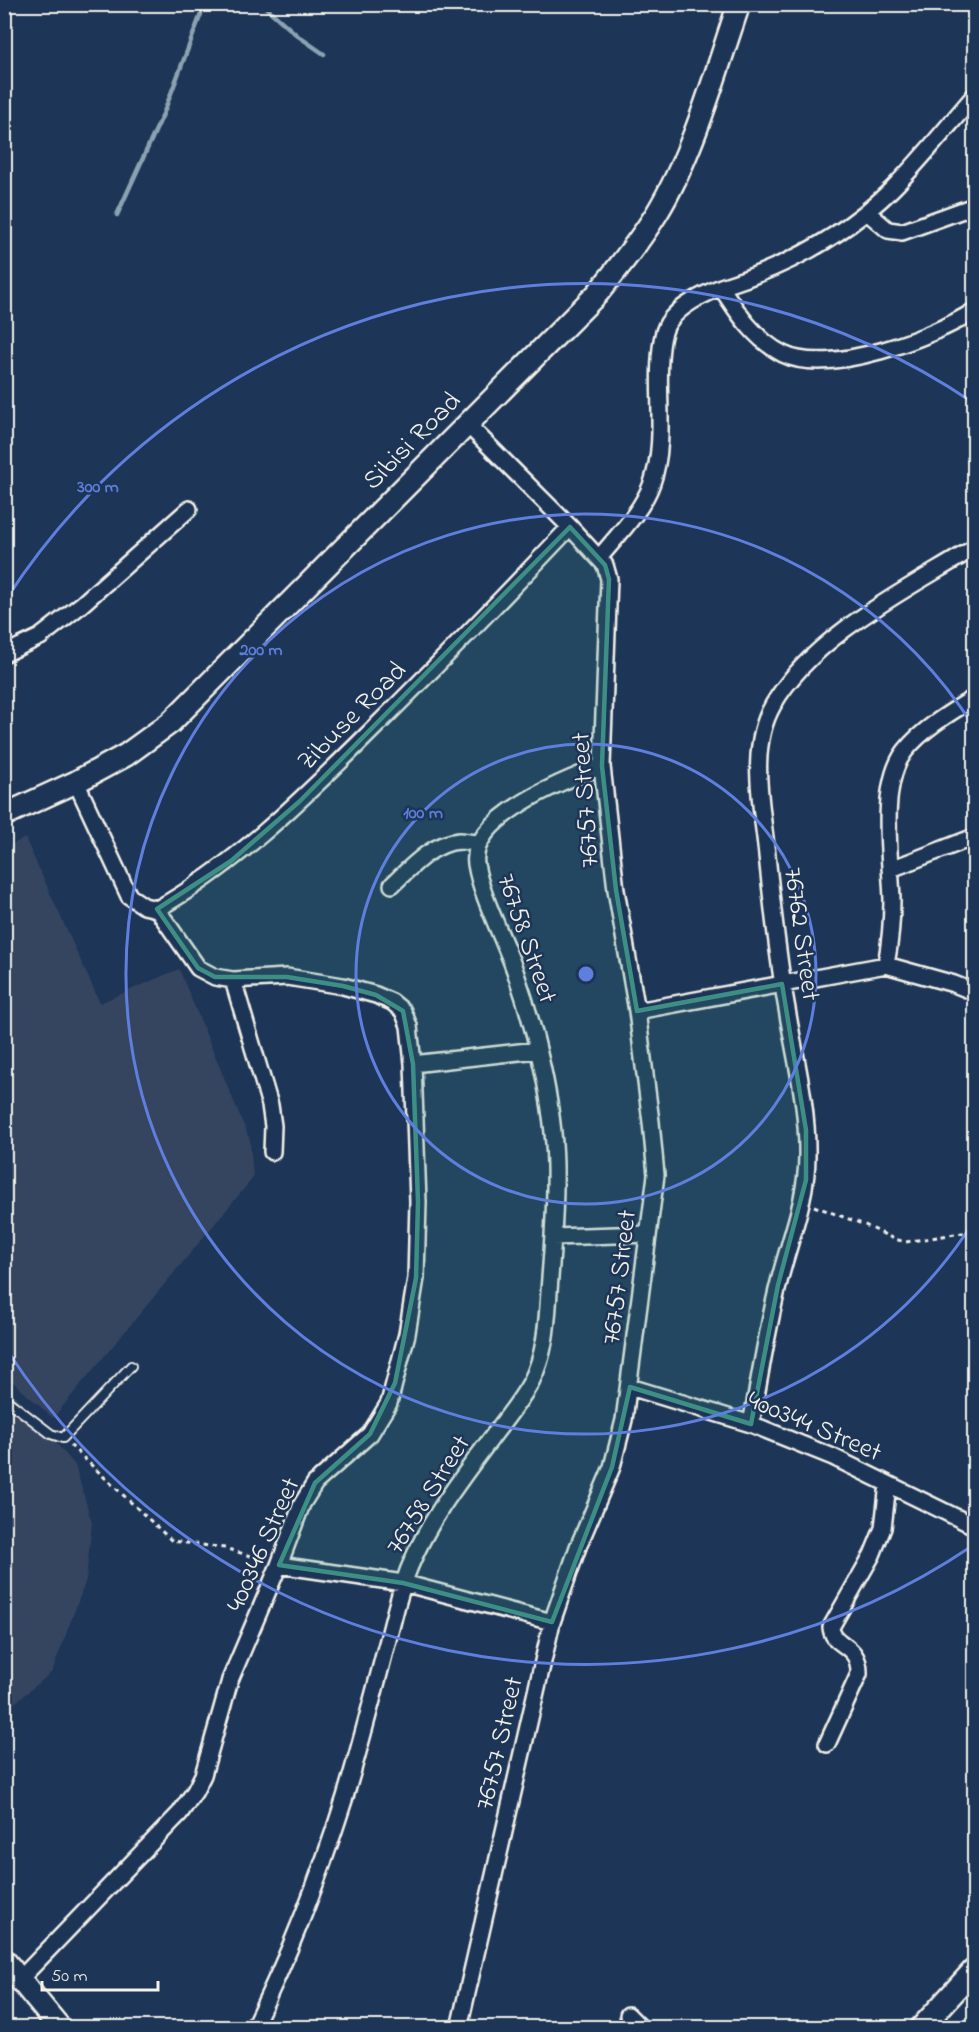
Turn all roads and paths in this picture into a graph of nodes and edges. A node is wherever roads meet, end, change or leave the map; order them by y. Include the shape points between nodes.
1 (739, 4) edge
2 (975, 96) edge
3 (975, 206) edge
4 (867, 212) junction
5 (722, 287) junction
6 (975, 311) edge
7 (467, 424) junction
8 (189, 509) dead end
9 (570, 527) junction
10 (975, 548) edge
11 (599, 558) junction
12 (4, 654) edge
13 (975, 698) edge
14 (602, 766) junction
15 (76, 782) junction
16 (4, 815) edge
17 (975, 837) edge
18 (478, 843) junction
19 (891, 870) junction
20 (392, 885) dead end
21 (157, 909) junction
22 (886, 965) junction
23 (233, 980) junction
24 (782, 984) junction
25 (975, 992) edge
26 (637, 1011) junction
27 (537, 1050) junction
28 (413, 1064) junction
29 (272, 1152) dead end
30 (801, 1202) junction
31 (975, 1231) edge
32 (648, 1234) junction
33 (553, 1237) junction
34 (131, 1366) dead end
35 (630, 1387) junction
36 (4, 1398) edge
37 (751, 1424) junction
38 (63, 1438) junction
39 (888, 1484) junction
40 (975, 1526) edge
41 (279, 1565) junction
42 (403, 1583) junction
43 (552, 1622) junction
44 (827, 1744) dead end
45 (4, 1960) edge
46 (975, 1970) edge
47 (21, 1978) junction
48 (628, 2015) dead end
49 (60, 2028) edge
50 (253, 2028) edge
51 (459, 2028) edge
52 (641, 2028) edge
53 (921, 2028) edge

1 - 7 street, Sibisi Road via 692,137 658,211 597,294
2 - 4 street
3 - 4 street via 902,232 888,230
4 - 5 street via 801,256
5 - 6 street via 737,312 767,344 807,361 829,362 879,350 942,328
5 - 11 street via 686,305 669,322 662,339 660,438 652,483 639,509
7 - 9 street
7 - 15 street, Sibisi Road via 170,723 126,755
8 - 12 street via 81,605 40,637
9 - 11 street, 76757 Street
9 - 21 street, Zibuse Road via 454,649 300,801 231,861 189,892
10 - 24 street, 76762 Street via 838,634 796,674 767,717 759,753 761,808
11 - 14 street, 76757 Street via 608,573 609,591
13 - 19 street via 953,710 904,752 891,790
14 - 18 street, 76758 Street via 530,798 487,830
14 - 26 street, 76757 Street via 616,890
15 - 16 street, Sibisi Road
15 - 21 street via 129,896
17 - 19 street
18 - 20 street, 76758 Street via 458,841 437,848
18 - 27 street, 76758 Street via 479,877 524,996
19 - 22 street
21 - 23 street, 400346 Street via 198,968
22 - 24 street
22 - 25 street
23 - 28 street, 400346 Street via 287,978 343,986 384,998 403,1011 409,1026
23 - 29 street via 270,1105
24 - 26 street
24 - 30 street, 76762 Street via 806,1130
26 - 32 street, 76757 Street via 656,1175
27 - 28 street
27 - 33 street, 76758 Street via 552,1120
28 - 41 street, 400346 Street via 418,1202 416,1278 395,1383 370,1434 315,1483 302,1504
30 - 31 path via 899,1241
30 - 37 street, 76762 Street via 778,1285
32 - 33 street
32 - 35 street, 76757 Street
33 - 42 street, 76758 Street via 548,1319 540,1362 530,1383 421,1542
34 - 38 lane
35 - 37 street, 400344 Street
35 - 43 street, 76757 Street via 612,1467 578,1546
36 - 38 lane via 51,1434
37 - 39 street, 400344 Street
38 - 41 path via 172,1541 225,1548
39 - 40 street, 400344 Street
39 - 44 street via 884,1528 831,1627 833,1636 854,1653 859,1674
41 - 42 street
41 - 47 street, 400346 Street via 230,1680 195,1791 180,1813
42 - 43 street
42 - 50 street, 76758 Street via 345,1797 313,1891
43 - 51 street, 76757 Street
45 - 47 street
46 - 53 street
47 - 49 street
48 - 52 street

